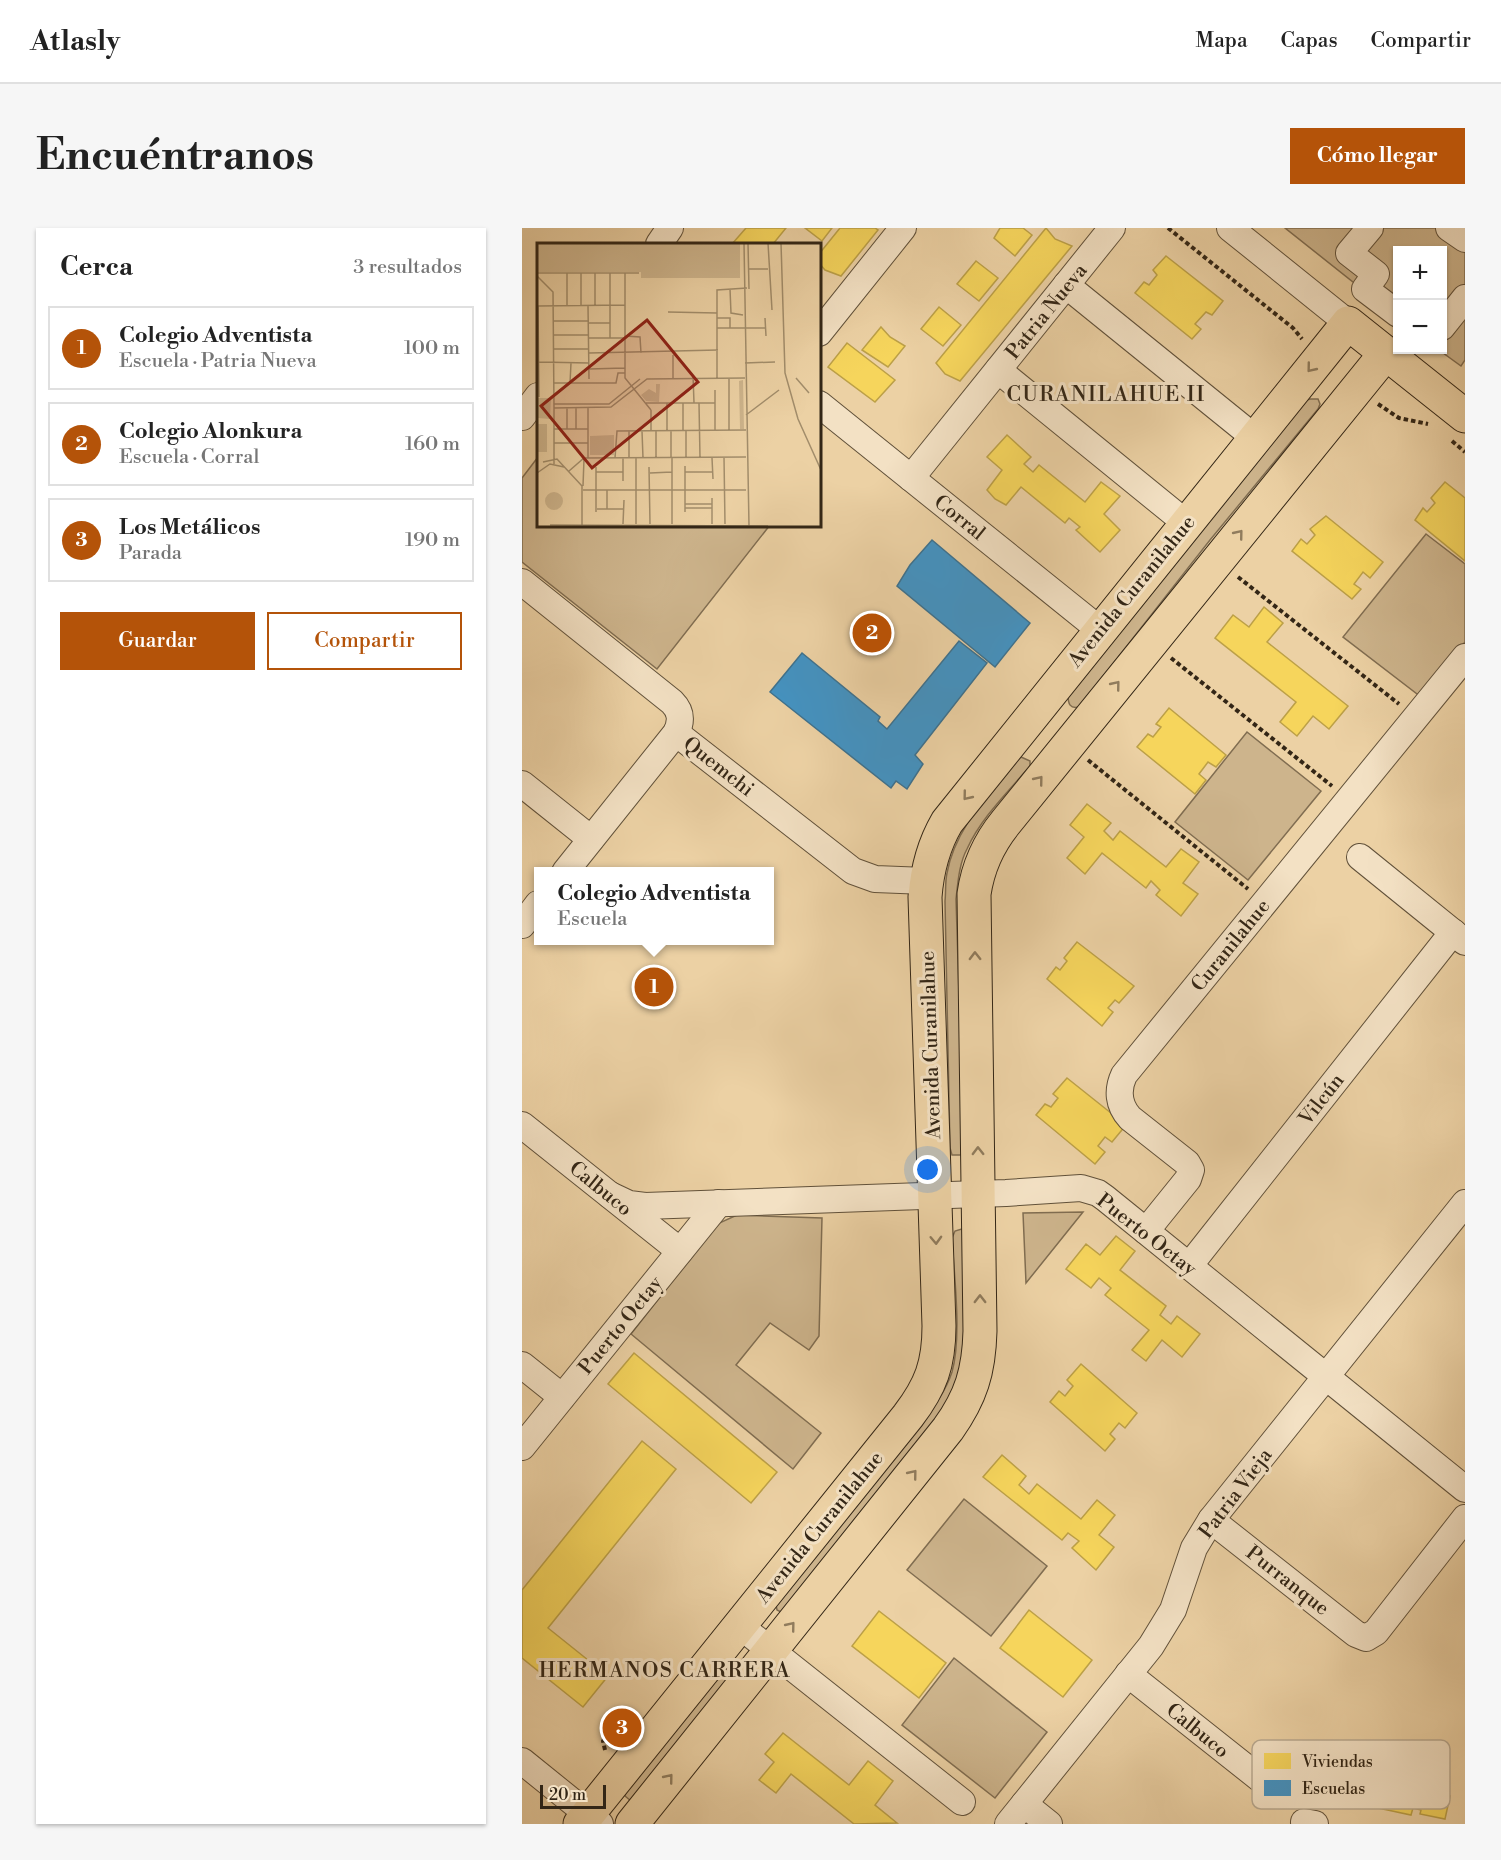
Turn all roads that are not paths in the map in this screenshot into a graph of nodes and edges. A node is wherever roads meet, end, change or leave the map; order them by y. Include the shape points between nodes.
1 (670, 228) edge
2 (903, 228) edge
3 (1112, 228) edge
4 (1230, 228) edge
5 (1370, 228) edge
6 (1449, 228) edge
7 (1465, 239) edge
8 (660, 243) edge
9 (1066, 285) junction
10 (1465, 298) edge
11 (1393, 310) edge
12 (1348, 322) junction
13 (1447, 322) edge
14 (820, 332) edge
15 (1386, 353) junction
16 (998, 370) junction
17 (537, 397) edge
18 (820, 405) edge
19 (522, 417) edge
20 (1456, 427) edge
21 (1255, 438) junction
22 (911, 478) junction
23 (1186, 523) junction
24 (522, 582) edge
25 (1100, 630) junction
26 (1463, 663) edge
27 (1042, 701) junction
28 (676, 733) junction
29 (1087, 747) junction
30 (522, 784) edge
31 (591, 839) junction
32 (1359, 857) dead end
33 (569, 867) edge
34 (926, 881) junction
35 (534, 909) edge
36 (522, 924) edge
37 (1459, 937) edge
38 (522, 1125) edge
39 (979, 1193) junction
40 (610, 1195) junction
41 (935, 1195) junction
42 (718, 1203) junction
43 (1465, 1203) edge
44 (1146, 1231) junction
45 (680, 1251) junction
46 (1189, 1266) junction
47 (522, 1365) edge
48 (1326, 1376) junction
49 (562, 1397) junction
50 (522, 1447) edge
51 (1465, 1488) edge
52 (1465, 1518) edge
53 (1211, 1520) junction
54 (740, 1626) junction
55 (771, 1651) junction
56 (1128, 1674) junction
57 (522, 1761) edge
58 (1252, 1772) edge
59 (962, 1802) dead end
60 (1024, 1804) junction
61 (589, 1821) edge
62 (632, 1824) edge
63 (1008, 1824) edge
64 (1049, 1824) edge

1 - 8 street
2 - 14 street
3 - 9 street, Patria Nueva
4 - 12 street
5 - 11 street via 1349,253 1376,274 1365,289
6 - 7 street
9 - 16 street, Patria Nueva
9 - 21 street
10 - 13 street
12 - 15 main road
12 -> 21 main road, Avenida Curanilahue
15 - 20 main road
29 -> 15 main road, Avenida Curanilahue
16 - 22 street, Patria Nueva
16 - 23 street
17 - 19 street
18 - 22 street, Corral
21 - 23 main road, Avenida Curanilahue
22 - 25 street, Corral
23 - 25 main road, Avenida Curanilahue
24 - 28 street, Quemchi via 672,702 680,716
25 - 27 main road, Avenida Curanilahue
26 - 44 street, Curanilahue via 1124,1075 1119,1094 1127,1114 1191,1170
27 - 29 main road
27 -> 34 main road, Avenida Curanilahue via 947,822 933,850
28 - 31 street
28 - 34 street, Quemchi via 854,871 875,879
39 -> 29 main road, Avenida Curanilahue via 974,910 977,878 996,834
30 - 31 street
31 - 33 street
32 - 37 street
34 - 41 main road, Avenida Curanilahue
35 - 36 street
37 - 46 street, Vilcún
38 - 40 street, Calbuco
39 - 41 street, Puerto Octay
39 - 44 street, Puerto Octay via 1089,1190
55 -> 39 main road, Avenida Curanilahue via 948,1429 966,1400 980,1349
40 - 42 street, Puerto Octay via 637,1206
40 - 45 street, Calbuco
41 - 42 street, Puerto Octay
41 -> 54 main road, Avenida Curanilahue via 939,1340 931,1381 908,1416
42 - 45 street, Puerto Octay
43 - 48 street, Patria Vieja
44 - 46 street, Puerto Octay
45 - 49 street, Puerto Octay
46 - 48 street, Puerto Octay
47 - 49 street
48 - 51 street, Puerto Octay
48 - 53 street, Patria Vieja
49 - 50 street, Puerto Octay
52 - 53 street, Purranque via 1376,1632 1366,1638
53 - 56 street, Patria Vieja via 1194,1548 1173,1610
54 - 55 street
54 - 61 main road, Avenida Curanilahue
55 - 59 street
62 -> 55 main road, Avenida Curanilahue
56 - 58 street, Calbuco
56 - 60 street, Patria Vieja
57 - 61 street
60 - 63 street, Patria Vieja
60 - 64 street

